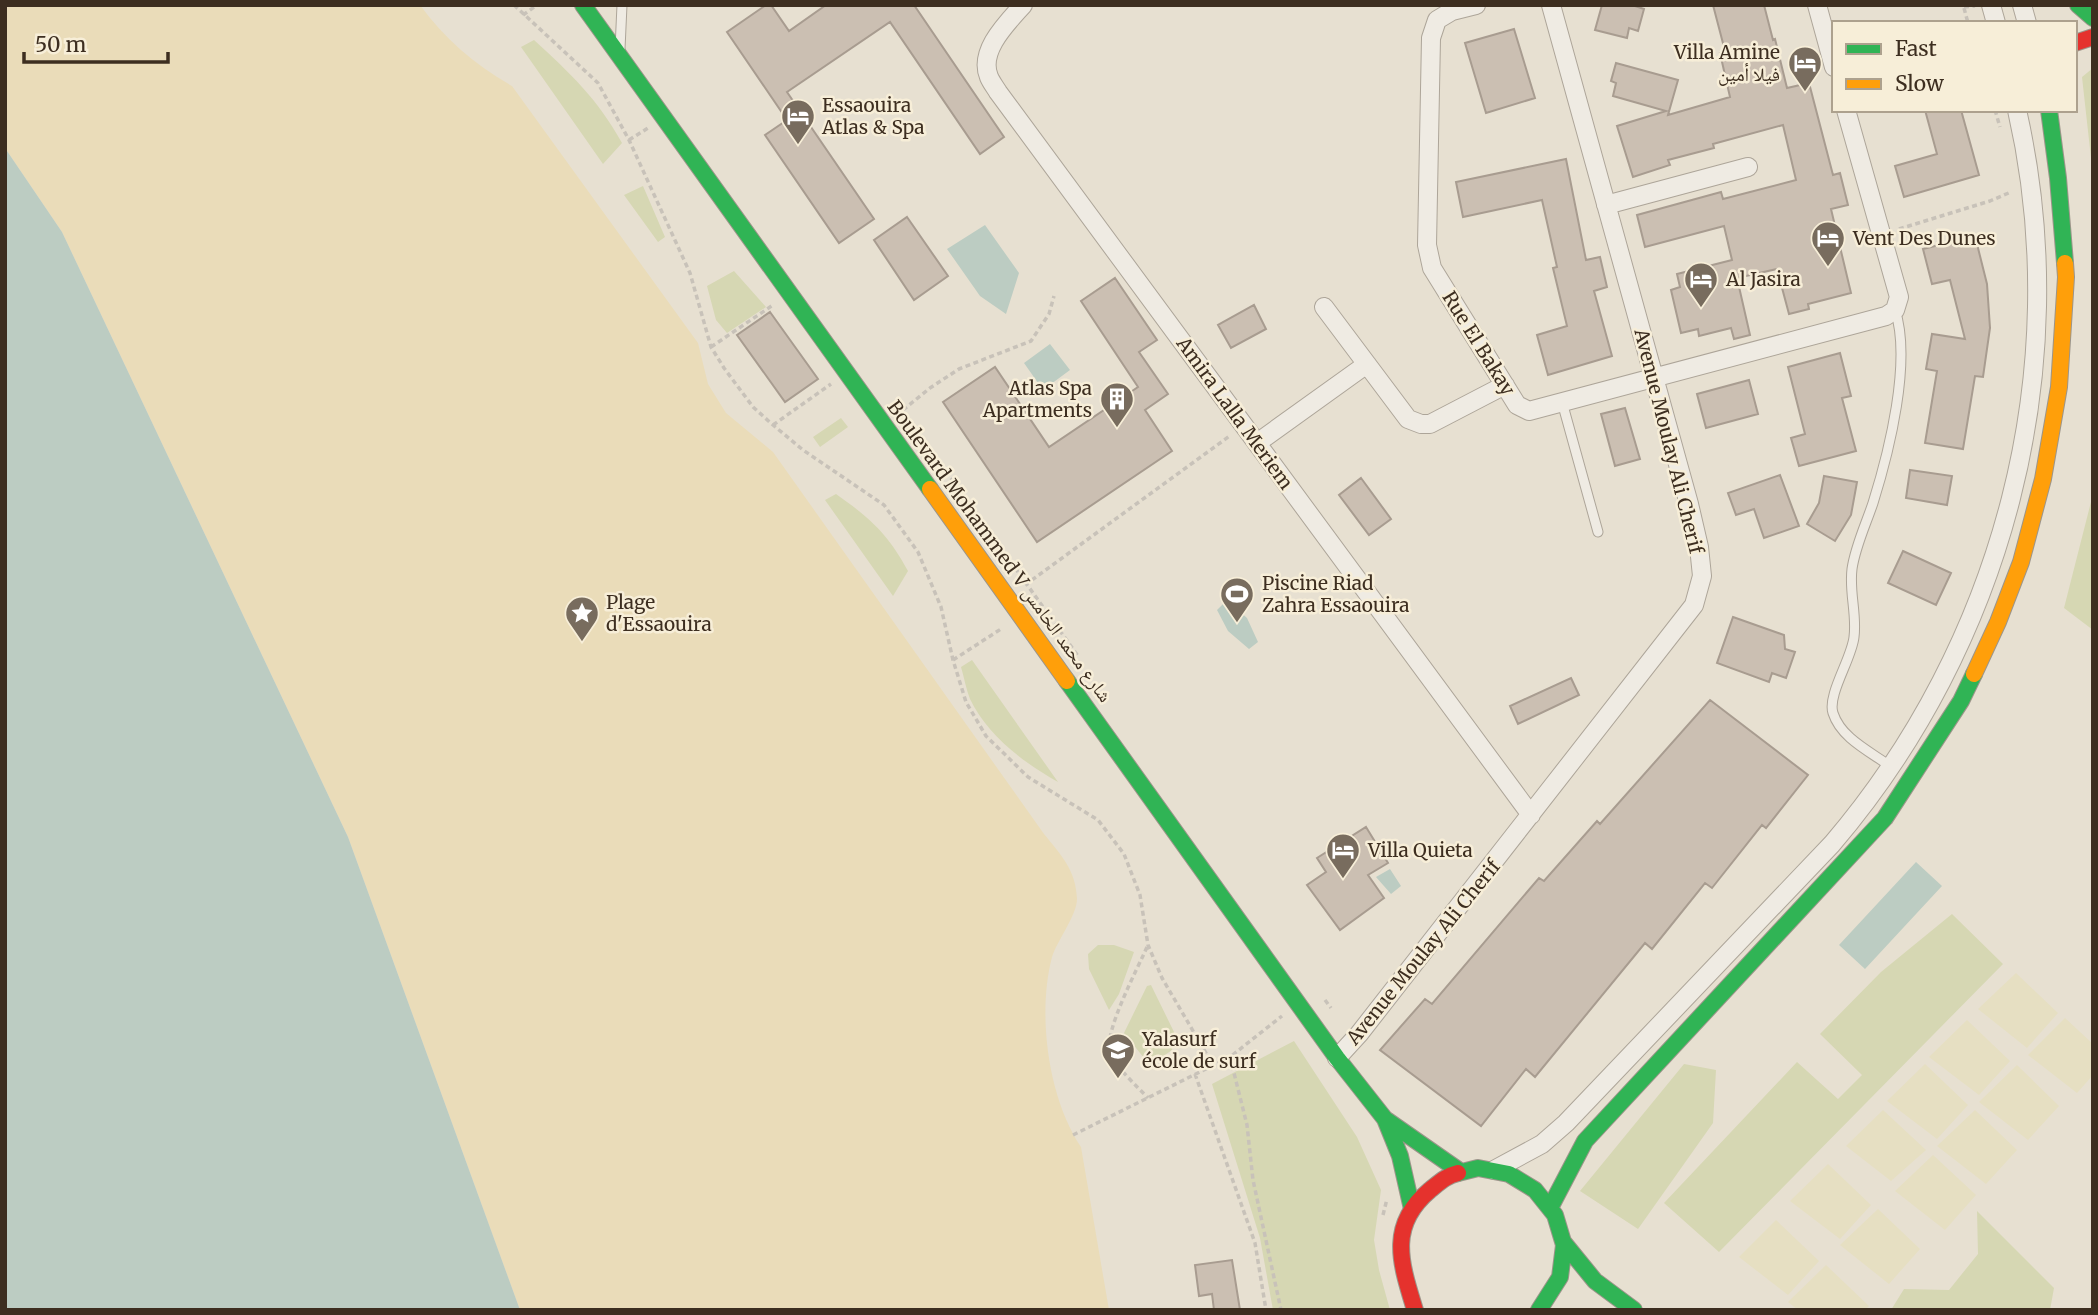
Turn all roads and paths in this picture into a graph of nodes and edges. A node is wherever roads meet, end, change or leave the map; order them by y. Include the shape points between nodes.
1 (514, 5) edge
2 (537, 5) edge
3 (583, 5) edge
4 (622, 5) edge
5 (1023, 5) edge
6 (1476, 5) edge
7 (1552, 5) edge
8 (1817, 5) edge
9 (2078, 5) edge
10 (523, 15) junction
11 (2093, 18) edge
12 (620, 57) junction
13 (1832, 60) edge
14 (1847, 112) edge
15 (2017, 112) edge
16 (2049, 112) edge
17 (1748, 167) dead end
18 (2012, 191) dead end
19 (1605, 205) junction
20 (1880, 235) junction
21 (1054, 296) dead end
22 (796, 302) junction
23 (1324, 307) dead end
24 (1895, 310) junction
25 (711, 347) junction
26 (1367, 364) junction
27 (848, 373) junction
28 (1654, 376) junction
29 (1505, 385) junction
30 (1562, 402) junction
31 (903, 410) dead end
32 (773, 425) junction
33 (1244, 426) junction
34 (1257, 443) junction
35 (1598, 532) dead end
36 (1007, 599) junction
37 (1020, 617) junction
38 (953, 660) junction
39 (1890, 766) junction
40 (1531, 815) junction
41 (1148, 945) junction
42 (1300, 1005) junction
43 (1230, 1057) junction
44 (1337, 1058) junction
45 (1213, 1065) junction
46 (1195, 1074) junction
47 (1148, 1098) junction
48 (1385, 1119) junction
49 (1073, 1135) dead end
50 (1494, 1170) junction
51 (1461, 1172) junction
52 (1389, 1194) dead end
53 (1551, 1206) junction
54 (1412, 1209) junction
55 (1382, 1227) dead end
56 (1564, 1243) junction
57 (1410, 1290) junction
58 (1266, 1310) edge
59 (1281, 1310) edge
60 (1415, 1310) edge
61 (1425, 1310) edge
62 (1539, 1310) edge
63 (1634, 1310) edge

1 - 10 path
2 - 10 path
3 - 12 main road, Boulevard Mohammed V شارع محمد الخامس
4 - 12 lane
5 - 33 street, Amira Lalla Meriem via 989,51 988,75
6 - 29 street, Rue El Bakay via 1437,20 1431,38 1427,245 1432,268
7 - 19 street, Avenue Moulay Ali Cherif
8 - 13 street
9 - 11 main road
10 - 25 path via 598,83 690,273
12 - 22 main road, Boulevard Mohammed V شارع محمد الخامس
14 - 20 street
15 - 39 street via 2035,228 2037,276 2032,384 2018,475 1973,614 1937,693
16 - 53 main road via 2066,277 2059,387 2043,479 2021,562 1998,622 1961,701 1885,818 1585,1141
17 - 19 street
18 - 20 path
19 - 28 street, Avenue Moulay Ali Cherif
20 - 24 street via 1899,297
21 - 31 path via 1049,314 1031,341 959,369
22 - 25 path via 777,303
22 - 27 main road, Boulevard Mohammed V شارع محمد الخامس
23 - 26 street
24 - 28 street, Rue El Bakay
24 - 39 lane via 1900,326 1898,401 1852,567 1854,639 1831,709 1840,730
25 - 32 path via 753,407
26 - 29 street via 1408,419 1421,424 1430,424
26 - 34 street
27 - 32 path
27 - 36 main road, Boulevard Mohammed V شارع محمد الخامس
28 - 30 street, Rue El Bakay
28 - 40 street, Avenue Moulay Ali Cherif via 1699,547 1702,576 1694,605
29 - 30 street, Rue El Bakay via 1517,405 1529,411
30 - 35 lane
32 - 38 path via 884,505 918,552 942,607
33 - 34 street, Amira Lalla Meriem
33 - 36 path
34 - 40 street, Amira Lalla Meriem
36 - 37 main road, Boulevard Mohammed V شارع محمد الخامس
37 - 38 path
37 - 42 main road, Boulevard Mohammed V شارع محمد الخامس
38 - 41 path via 966,702 986,736 1028,777 1098,820 1124,853 1140,895
39 - 50 street via 1867,803 1832,844 1591,1098 1542,1144
40 - 44 street, Avenue Moulay Ali Cherif
41 - 45 path via 1161,978
41 - 47 path via 1110,1030 1110,1050
42 - 43 path
42 - 44 main road, Boulevard Mohammed V شارع محمد الخامس
43 - 45 path
43 - 59 path
44 - 48 main road, Boulevard Mohammed V شارع محمد الخامس
45 - 46 path
46 - 47 path
46 - 58 path via 1255,1243
47 - 49 path
48 - 51 main road
48 - 54 main road via 1400,1156
50 - 51 main road
50 - 53 main road via 1536,1188
51 - 54 main road via 1441,1179
52 - 55 path
53 - 56 main road
54 - 57 main road via 1400,1241 1403,1275
56 - 62 main road via 1558,1283
56 - 63 main road via 1584,1272 1609,1296
57 - 60 main road
57 - 61 main road

